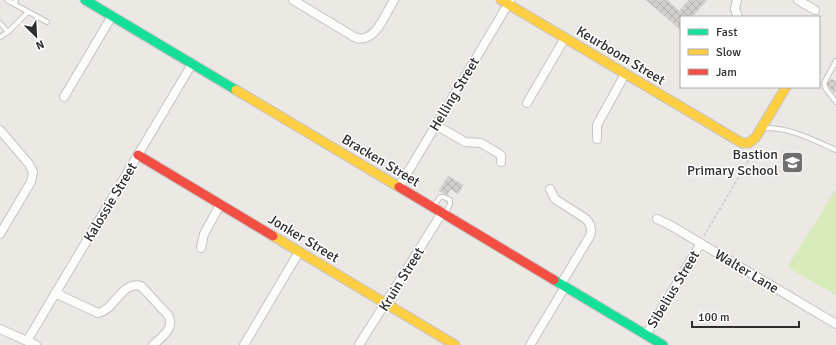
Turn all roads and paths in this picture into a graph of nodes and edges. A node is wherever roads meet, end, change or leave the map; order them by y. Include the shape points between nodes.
1 (7, 0) edge
2 (85, 0) edge
3 (293, 0) edge
4 (394, 0) edge
5 (737, 0) edge
6 (798, 0) edge
7 (506, 1) edge
8 (15, 2) edge
9 (815, 10) dead end
10 (28, 12) junction
11 (112, 16) junction
12 (738, 16) edge
13 (47, 22) dead end
14 (0, 23) edge
15 (8, 32) junction
16 (0, 37) edge
17 (565, 38) junction
18 (836, 61) edge
19 (192, 64) junction
20 (625, 74) junction
21 (785, 88) edge
22 (64, 97) dead end
23 (836, 102) edge
24 (527, 103) dead end
25 (436, 125) junction
26 (762, 128) junction
27 (0, 130) edge
28 (597, 139) dead end
29 (836, 150) edge
30 (138, 155) junction
31 (750, 156) dead end
32 (501, 162) dead end
33 (398, 187) junction
34 (550, 189) dead end
35 (220, 205) junction
36 (433, 207) junction
37 (443, 214) junction
38 (657, 219) dead end
39 (0, 234) edge
40 (701, 243) junction
41 (201, 248) dead end
42 (298, 252) junction
43 (563, 285) junction
44 (55, 293) junction
45 (386, 303) junction
46 (836, 324) edge
47 (0, 329) edge
48 (646, 335) junction
49 (27, 341) junction
50 (36, 345) edge
51 (153, 345) edge
52 (244, 345) edge
53 (359, 345) edge
54 (456, 345) edge
55 (530, 345) edge
56 (663, 345) edge

1 - 8 lane
2 - 11 street, Bracken Street
3 - 4 street via 356,38 362,39 374,33
5 - 12 street via 735,9
6 - 9 street
7 - 17 street, Keurboom Street
7 - 25 street, Helling Street
8 - 10 lane
10 - 13 lane
10 - 15 lane
11 - 19 street, Bracken Street
11 - 22 street
14 - 15 lane
15 - 16 lane
17 - 20 street, Keurboom Street
17 - 24 street
18 - 23 lane via 824,83
19 - 30 street, Kalossie Street
19 - 33 street, Bracken Street
20 - 26 street, Keurboom Street via 738,142 749,142
20 - 28 street via 597,125
21 - 26 street
25 - 32 street via 465,142 481,143 501,155
25 - 33 street, Helling Street
26 - 29 lane via 791,130
27 - 39 street via 29,164 33,176
30 - 35 street, Jonker Street
30 - 44 street, Kalossie Street
31 - 40 path
33 - 36 street, Bracken Street
34 - 43 street via 555,199 586,219 592,229
35 - 41 street via 204,234
35 - 42 street, Jonker Street
36 - 37 street, Bracken Street
36 - 37 lane via 440,197 444,196 450,200
37 - 43 street, Bracken Street
37 - 45 street, Kruin Street
38 - 40 street, Walter Lane
40 - 46 street, Walter Lane
40 - 48 street, Sibelius Street
42 - 45 street, Jonker Street
42 - 52 street
43 - 48 street, Bracken Street
43 - 55 street
44 - 49 street, Kalossie Street
44 - 51 street via 98,313 105,310 130,286 142,286 170,320 169,328
45 - 53 street, Kruin Street
45 - 54 street, Jonker Street
47 - 49 street
48 - 56 street, Bracken Street
49 - 50 street

